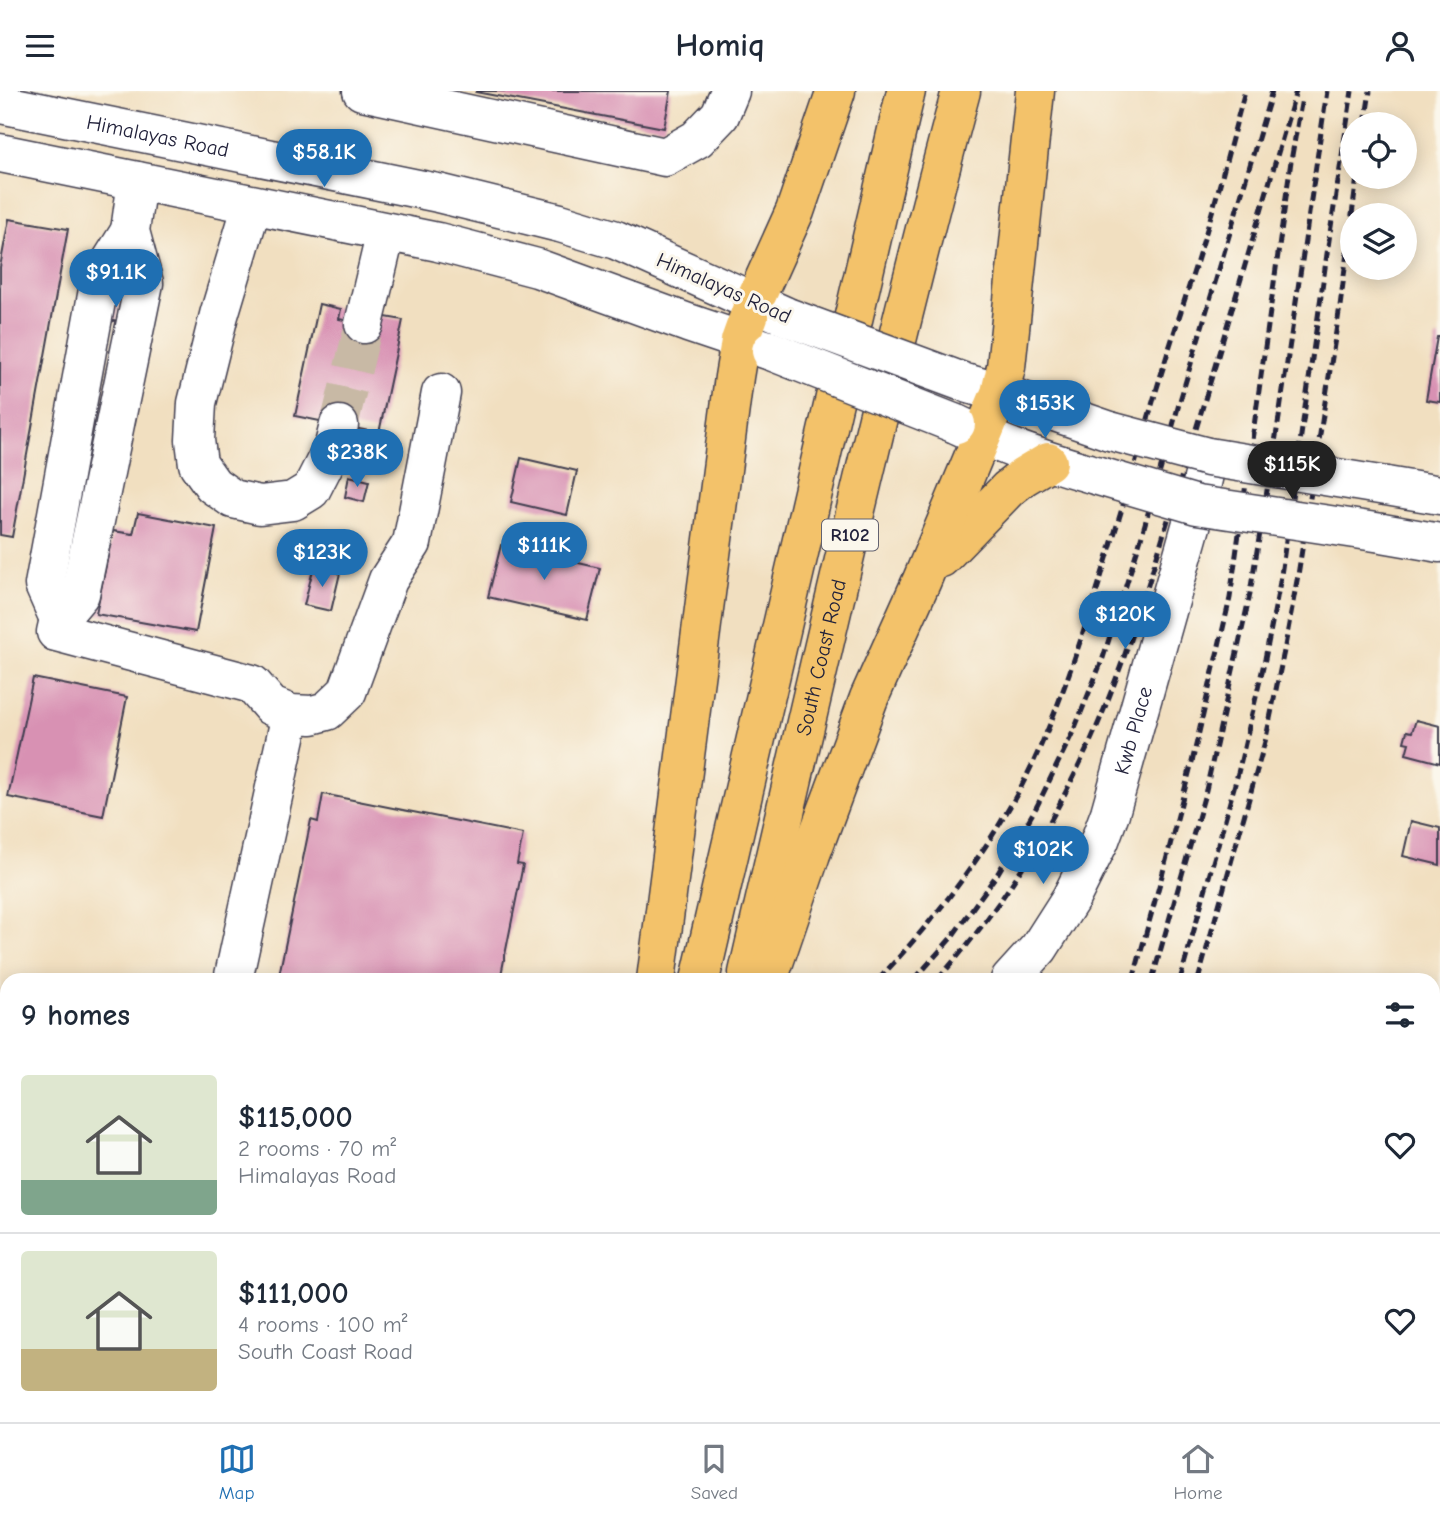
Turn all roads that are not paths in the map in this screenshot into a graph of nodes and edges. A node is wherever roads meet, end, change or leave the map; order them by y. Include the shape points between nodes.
1 (362, 91) edge
2 (730, 91) edge
3 (836, 91) edge
4 (906, 91) edge
5 (961, 91) edge
6 (1035, 91) edge
7 (0, 104) edge
8 (0, 153) edge
9 (137, 181) junction
10 (252, 205) junction
11 (386, 232) junction
12 (770, 310) junction
13 (365, 324) tunnel mouth
14 (756, 346) junction
15 (441, 393) dead end
16 (1000, 393) junction
17 (340, 425) tunnel mouth
18 (969, 431) junction
19 (1208, 457) junction
20 (1048, 462) junction
21 (1440, 495) edge
22 (1197, 505) junction
23 (1440, 543) edge
24 (922, 580) junction
25 (291, 714) junction
26 (235, 973) edge
27 (657, 973) edge
28 (702, 973) edge
29 (748, 973) edge
30 (770, 973) edge
31 (1016, 973) edge

1 - 2 street via 665,157 697,139 720,115
3 - 12 main road via 795,211
4 - 28 main road, R102
5 - 29 main road, South Coast Road / R102 via 857,505
6 - 16 main road
7 - 12 street, Himalayas Road via 438,193 560,223 616,240
8 - 9 street, Himalayas Road
9 - 10 street, Himalayas Road
9 - 25 street via 130,230 144,283 80,594 59,619 56,632 252,684 271,706
10 - 11 street, Himalayas Road
10 - 17 street via 197,403 198,464 213,485 233,499 260,505 293,501 311,490
11 - 13 street
11 - 14 street, Himalayas Road via 537,268
12 - 14 main road
12 - 16 street, Himalayas Road, bridge
14 - 18 street, Himalayas Road, bridge
14 - 27 main road via 731,404
15 - 25 street via 412,543 388,580 347,692 327,712
16 - 18 main road
16 - 19 street, Himalayas Road, bridge via 1110,431
18 - 20 street, Himalayas Road
18 - 24 main road
19 - 21 street, Himalayas Road, bridge
19 - 22 street, Kwb Place
20 - 22 street, Himalayas Road, bridge
20 - 24 main road via 1008,489
22 - 23 street, Himalayas Road, bridge
22 - 31 street, Kwb Place via 1100,840 1071,898 1039,948
24 - 30 main road via 869,698
25 - 26 street

